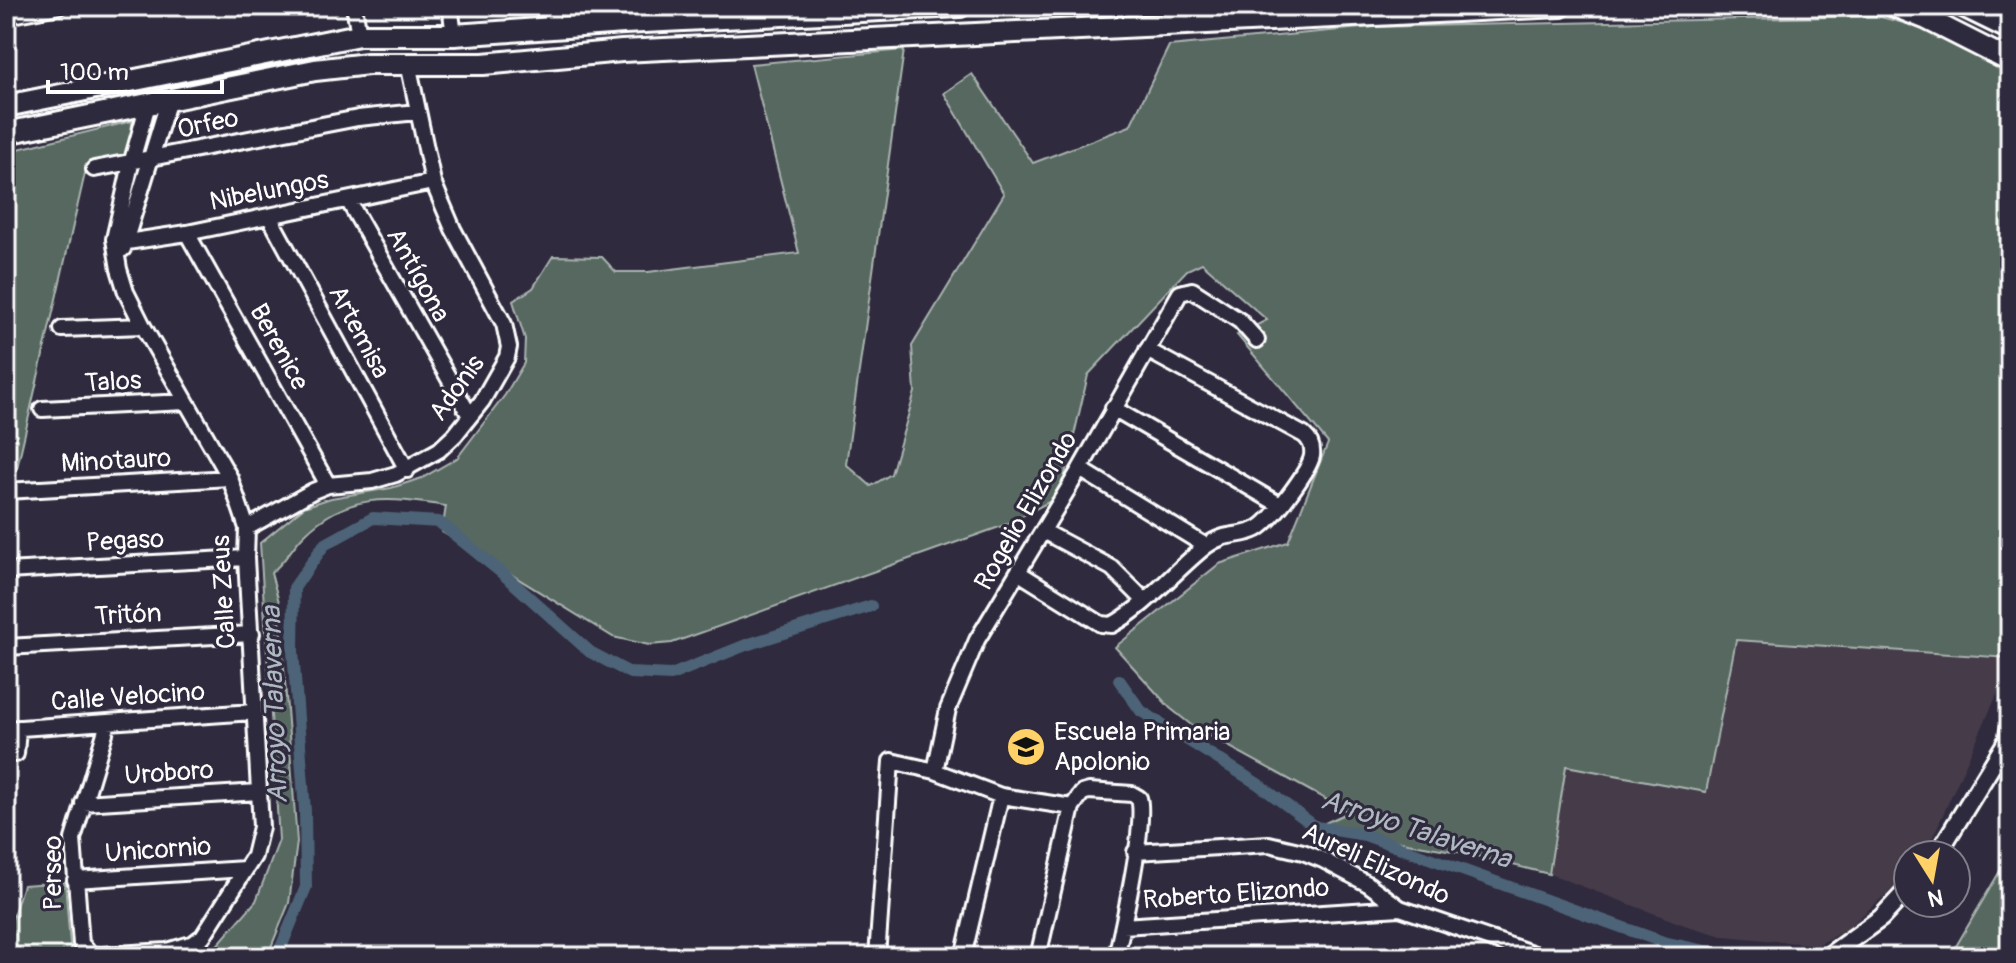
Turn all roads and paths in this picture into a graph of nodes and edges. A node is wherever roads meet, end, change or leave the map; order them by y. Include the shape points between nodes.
1 (56, 6) edge
2 (354, 6) edge
3 (450, 6) edge
4 (551, 6) edge
5 (960, 6) edge
6 (1561, 6) edge
7 (1894, 6) edge
8 (1963, 6) edge
9 (6, 16) edge
10 (553, 29) junction
11 (2010, 29) edge
12 (359, 35) junction
13 (454, 35) junction
14 (2010, 61) edge
15 (408, 63) junction
16 (169, 99) junction
17 (148, 104) junction
18 (6, 106) edge
19 (417, 112) junction
20 (6, 133) edge
21 (151, 160) junction
22 (131, 164) junction
23 (94, 169) dead end
24 (433, 182) junction
25 (348, 200) junction
26 (269, 216) junction
27 (187, 233) junction
28 (121, 240) junction
29 (143, 326) junction
30 (62, 329) dead end
31 (1257, 340) dead end
32 (1147, 350) junction
33 (186, 402) junction
34 (1113, 408) junction
35 (42, 409) dead end
36 (470, 416) junction
37 (1080, 469) junction
38 (407, 470) junction
39 (230, 478) junction
40 (328, 485) junction
41 (6, 491) edge
42 (1280, 505) junction
43 (247, 528) junction
44 (1043, 531) junction
45 (1206, 546) junction
46 (246, 558) junction
47 (6, 571) edge
48 (1019, 573) junction
49 (1145, 601) junction
50 (252, 634) junction
51 (6, 647) edge
52 (253, 712) junction
53 (108, 723) junction
54 (12, 729) edge
55 (2009, 735) edge
56 (16, 754) dead end
57 (935, 771) junction
58 (259, 792) junction
59 (1001, 796) junction
60 (83, 803) junction
61 (1072, 807) junction
62 (1947, 839) edge
63 (1135, 852) junction
64 (245, 869) junction
65 (75, 880) junction
66 (1892, 905) edge
67 (1400, 908) junction
68 (1123, 926) junction
69 (203, 936) joint
70 (877, 957) edge
71 (963, 957) edge
72 (1038, 957) edge
73 (1116, 957) edge
74 (1543, 957) edge
75 (1827, 957) edge

1 - 9 street
2 - 12 street
3 - 13 street
4 - 10 street
5 - 10 main road
6 - 15 main road via 622,51 483,64
7 - 14 main road
8 - 11 main road
10 - 13 main road
12 - 13 main road
12 - 18 main road
15 - 16 main road via 315,70
15 - 19 street, Adonis
16 - 17 main road
16 - 21 street, Calle Zeus
17 - 20 main road
17 - 22 street, Calle Zeus
19 - 21 street, Orfeo via 358,118
19 - 24 street, Adonis
21 - 22 street, Orfeo
21 - 28 street, Calle Zeus
22 - 23 street, Orfeo
22 - 28 street, Calle Zeus
24 - 25 street, Nibelungos
24 - 36 street, Adonis via 504,324 509,347 503,368
25 - 26 street, Nibelungos
25 - 36 street, Antígona
26 - 27 street, Nibelungos
26 - 38 street, Artemisa
27 - 28 street, Nibelungos
27 - 40 street, Berenice
28 - 29 street, Calle Zeus via 117,260
29 - 30 street
29 - 33 street, Calle Zeus
31 - 32 street, Rogelio Elizondo via 1240,321 1186,290
32 - 34 street, Rogelio Elizondo
32 - 42 street via 1304,435 1311,445 1310,462
33 - 35 street, Talos
33 - 39 street, Calle Zeus
34 - 37 street, Rogelio Elizondo
34 - 42 street
36 - 38 street, Adonis via 439,450
37 - 44 street, Rogelio Elizondo
37 - 45 street
38 - 40 street, Adonis via 372,481
39 - 41 street, Minotauro
39 - 43 street, Calle Zeus
40 - 43 street, Adonis
42 - 45 street via 1260,528
43 - 46 street, Calle Zeus
44 - 48 street, Rogelio Elizondo
44 - 49 street via 1112,568
45 - 49 street
46 - 47 street, Pegaso
46 - 50 street, Calle Zeus
48 - 49 street via 1101,624 1109,625
48 - 57 street, Rogelio Elizondo via 977,640 948,709
50 - 51 street, Tritón
50 - 52 street, Calle Zeus
52 - 53 street, Calle Velocino
52 - 58 street, Calle Zeus
53 - 54 street, Calle Velocino
53 - 60 street, Perseo
54 - 56 street
55 - 62 street
57 - 59 street
57 - 70 street via 891,761
58 - 60 street, Uroboro
58 - 64 street, Calle Zeus via 259,841
59 - 61 street
59 - 71 street
60 - 65 street, Perseo via 73,839
61 - 63 street via 1089,791 1139,798
61 - 72 street
63 - 67 street, Aureli Elizondo via 1281,846 1323,860
63 - 68 street
64 - 65 street, Unicornio
64 - 69 street, Calle Zeus
65 - 69 street, Perseo via 79,937 91,954 178,949
66 - 75 street via 1862,934
67 - 68 street, Roberto Elizondo
67 - 74 street, Aureli Elizondo
68 - 73 street

